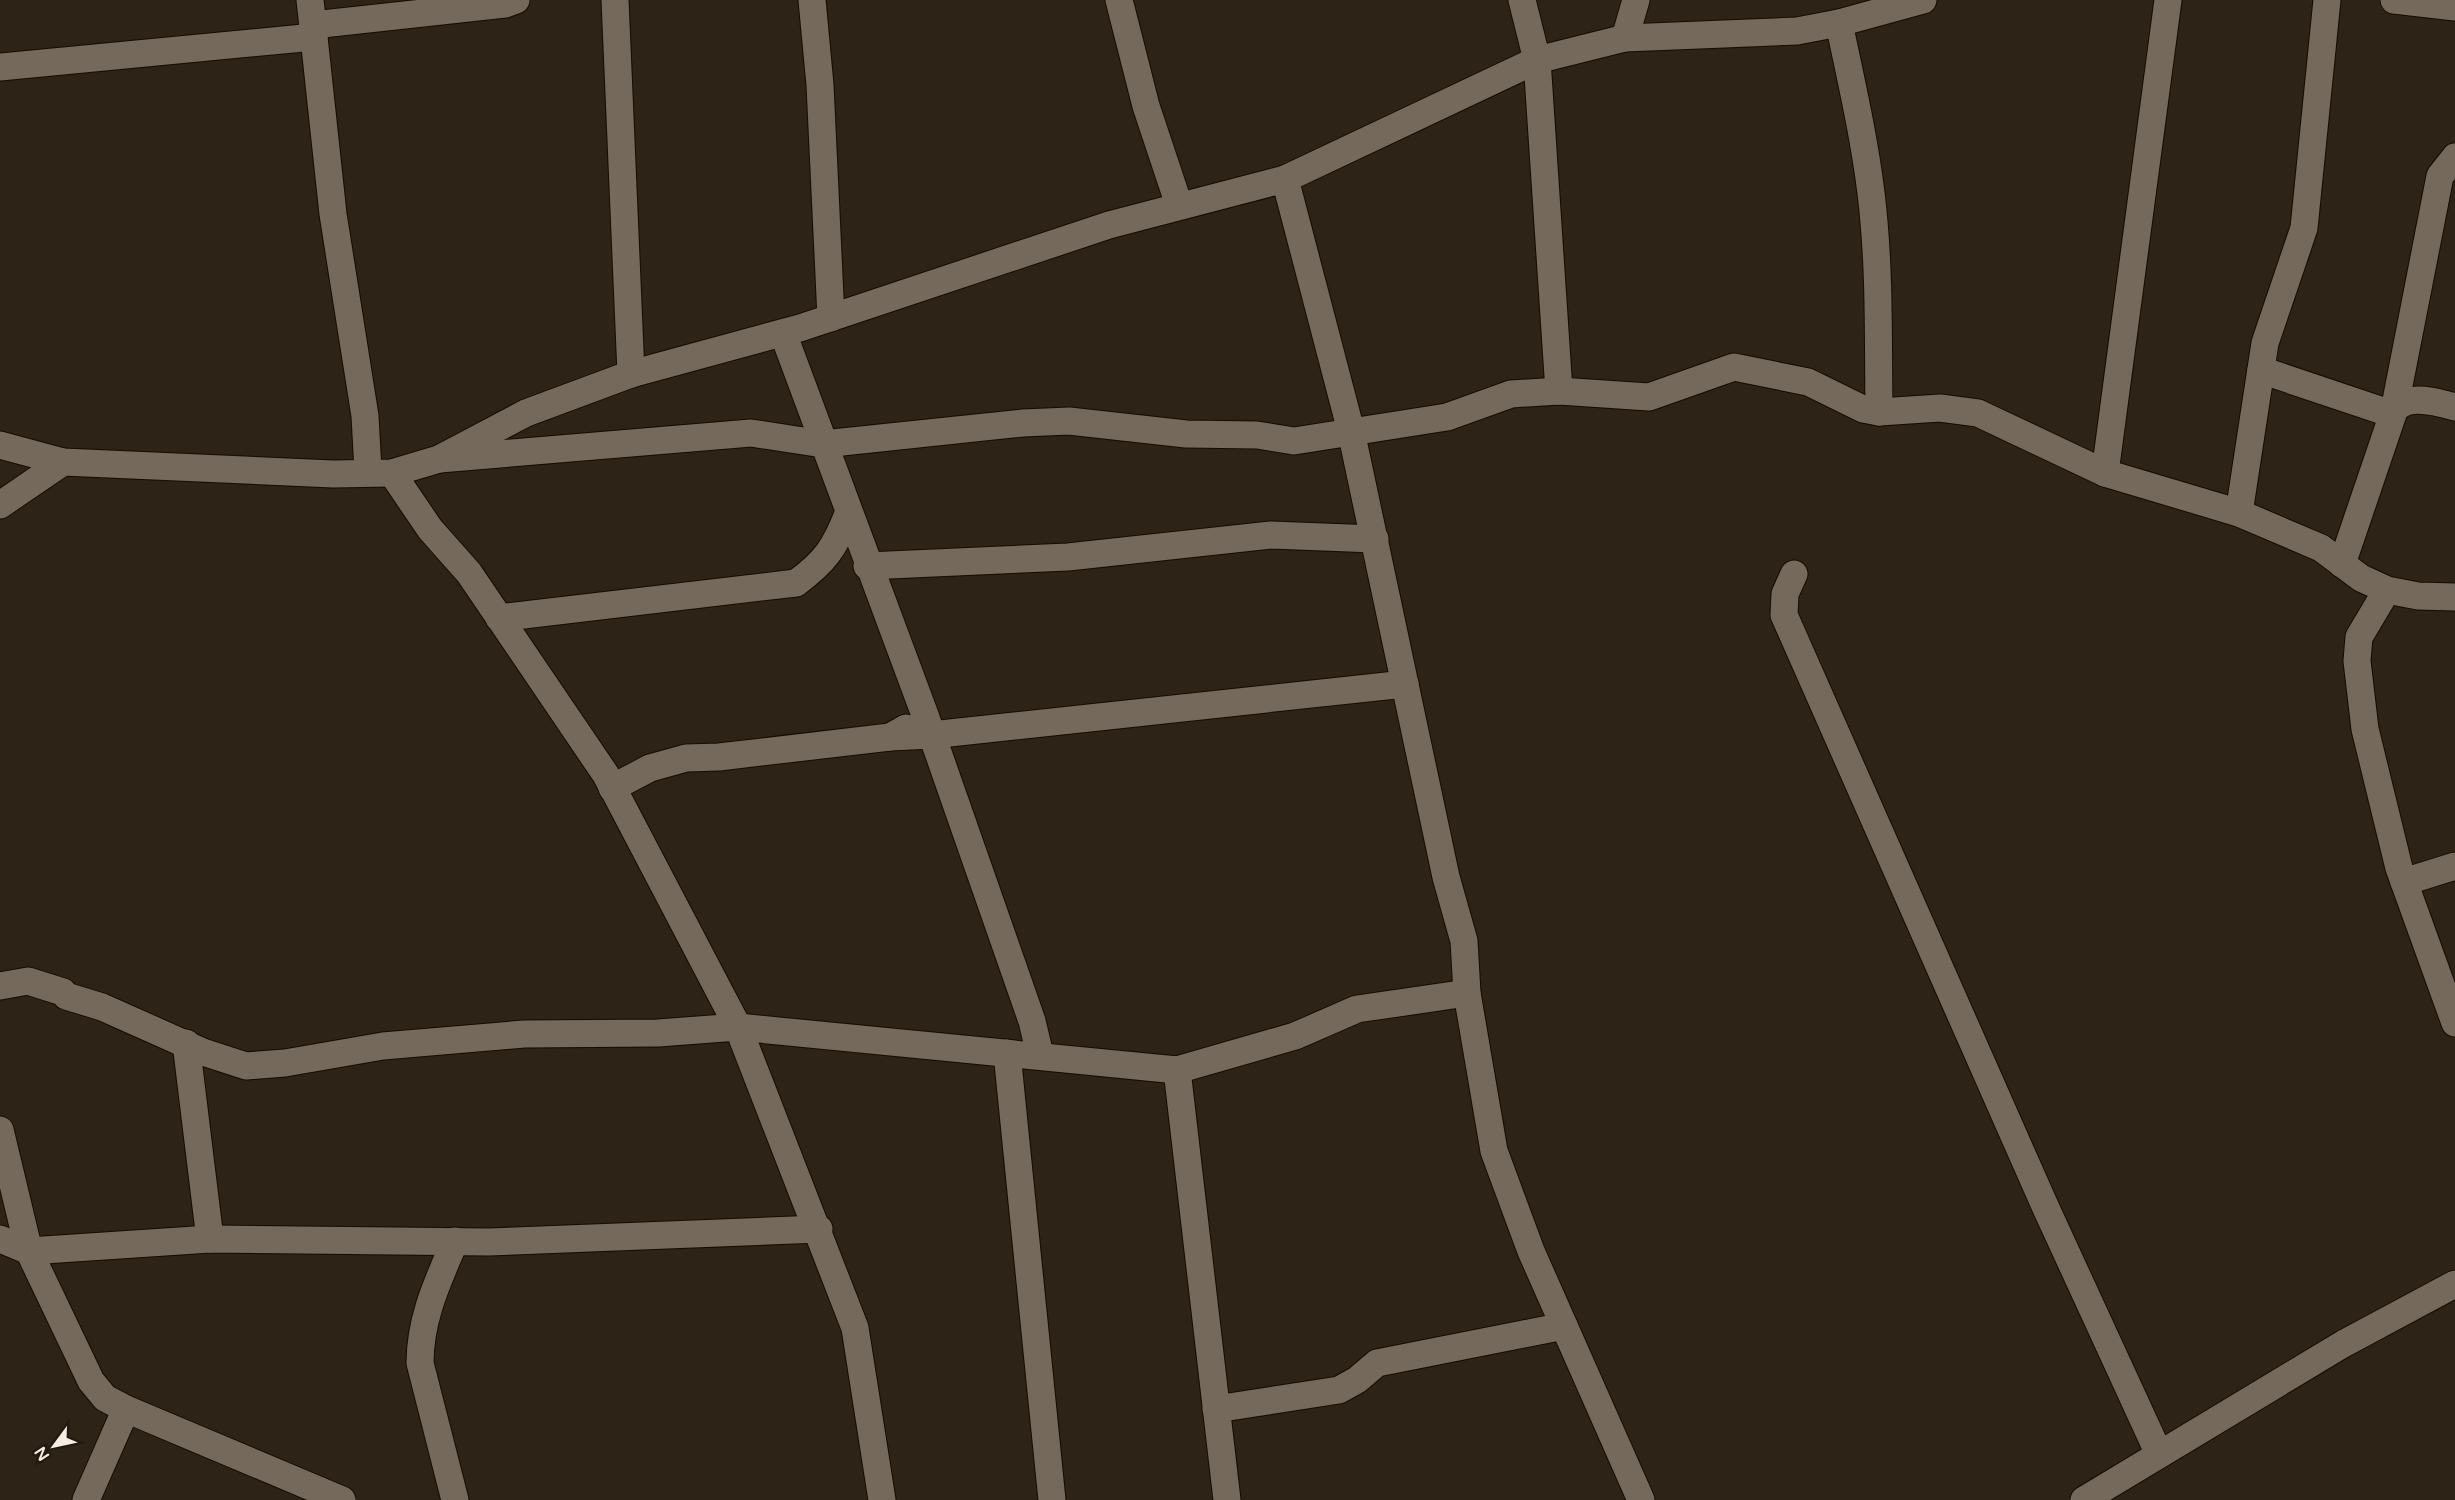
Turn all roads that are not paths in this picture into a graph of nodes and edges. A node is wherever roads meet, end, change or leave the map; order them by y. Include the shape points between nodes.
1 (516, 0) edge
2 (615, 0) edge
3 (812, 0) edge
4 (1119, 0) edge
5 (1522, 0) edge
6 (1636, 0) edge
7 (1923, 0) edge
8 (2168, 0) edge
9 (2327, 0) edge
10 (2394, 0) edge
11 (2455, 7) edge
12 (312, 20) edge
13 (1839, 23) junction
14 (1626, 38) junction
15 (1537, 60) junction
16 (0, 67) edge
17 (2455, 157) edge
18 (1285, 179) junction
19 (1179, 205) junction
20 (831, 318) junction
21 (783, 333) junction
22 (2261, 370) junction
23 (631, 374) junction
24 (1559, 391) junction
25 (2455, 407) edge
26 (2394, 411) junction
27 (1879, 412) junction
28 (1351, 431) junction
29 (823, 444) junction
30 (0, 445) edge
31 (439, 459) junction
32 (63, 462) junction
33 (380, 472) junction
34 (2106, 473) junction
35 (0, 505) edge
36 (2239, 513) junction
37 (848, 514) junction
38 (1375, 539) junction
39 (2342, 564) junction
40 (867, 566) junction
41 (1794, 574) dead end
42 (2387, 590) junction
43 (2455, 597) edge
44 (499, 618) junction
45 (1405, 684) junction
46 (928, 725) junction
47 (612, 788) junction
48 (2455, 866) edge
49 (2404, 882) junction
50 (0, 986) edge
51 (1467, 993) junction
52 (2455, 1023) edge
53 (738, 1027) junction
54 (186, 1043) junction
55 (1007, 1053) junction
56 (1040, 1055) junction
57 (1177, 1070) junction
58 (0, 1130) edge
59 (819, 1229) junction
60 (0, 1239) edge
61 (210, 1239) junction
62 (455, 1241) junction
63 (29, 1251) junction
64 (2455, 1284) edge
65 (1564, 1326) junction
66 (126, 1409) junction
67 (1216, 1409) junction
68 (2159, 1454) junction
69 (86, 1500) edge
70 (342, 1500) edge
71 (455, 1500) edge
72 (882, 1500) edge
73 (1052, 1500) edge
74 (1227, 1500) edge
75 (1641, 1500) edge
76 (2084, 1500) edge

1 - 12 street
2 - 23 street
3 - 20 street
4 - 19 street via 1146,106
5 - 15 street
6 - 14 street
7 - 13 street
8 - 34 street
9 - 22 street via 2304,228 2265,343
10 - 11 street
12 - 16 street
12 - 33 street via 333,214 365,416
13 - 14 street via 1797,32
13 - 27 street via 1871,194 1877,263
14 - 15 street
15 - 18 street
15 - 24 street
17 - 26 street via 2440,176
18 - 19 street
18 - 28 street
19 - 20 street
20 - 21 street
21 - 23 street
21 - 29 street
22 - 26 street via 2380,410
22 - 36 street
23 - 31 street via 526,413
24 - 27 street via 1649,397 1734,367 1808,382 1863,409
24 - 28 street via 1511,394 1447,417
25 - 26 street via 2436,402 2407,402
26 - 39 street
27 - 34 street via 1940,408 1978,413
28 - 29 street via 1294,441 1069,421
28 - 38 street
29 - 31 street via 751,433
29 - 37 street
30 - 32 street
31 - 33 street
32 - 33 street via 333,474
32 - 35 street
33 - 44 street via 469,573
34 - 36 street
36 - 39 street via 2321,548
37 - 40 street
37 - 44 street via 835,546 820,565 796,584
38 - 40 street via 1271,535 1068,557
38 - 45 street
39 - 42 street
40 - 46 street
41 - 68 street via 1785,594 1784,615
42 - 43 street
42 - 49 street via 2359,637 2357,661 2365,729
44 - 47 street
45 - 46 street
45 - 51 street via 1446,877 1464,941
46 - 47 street via 890,737 719,758 686,758 650,768
46 - 56 street via 1032,1020
47 - 53 street
48 - 49 street
49 - 52 street
50 - 54 street via 28,981
51 - 57 street via 1357,1009 1295,1036
51 - 65 street via 1494,1151
53 - 54 street via 658,1033 512,1035 383,1046 246,1066
53 - 55 street
53 - 59 street
54 - 61 street
55 - 56 street
55 - 73 street
56 - 57 street via 1058,1060
57 - 67 street
58 - 63 street
59 - 62 street
59 - 72 street via 855,1328
60 - 63 street
61 - 62 street
61 - 63 street
62 - 71 street via 425,1314 420,1363
63 - 66 street via 91,1381 105,1398
64 - 68 street via 2343,1344
65 - 67 street via 1377,1363 1339,1390
65 - 75 street
66 - 69 street
66 - 70 street
67 - 74 street
68 - 76 street

